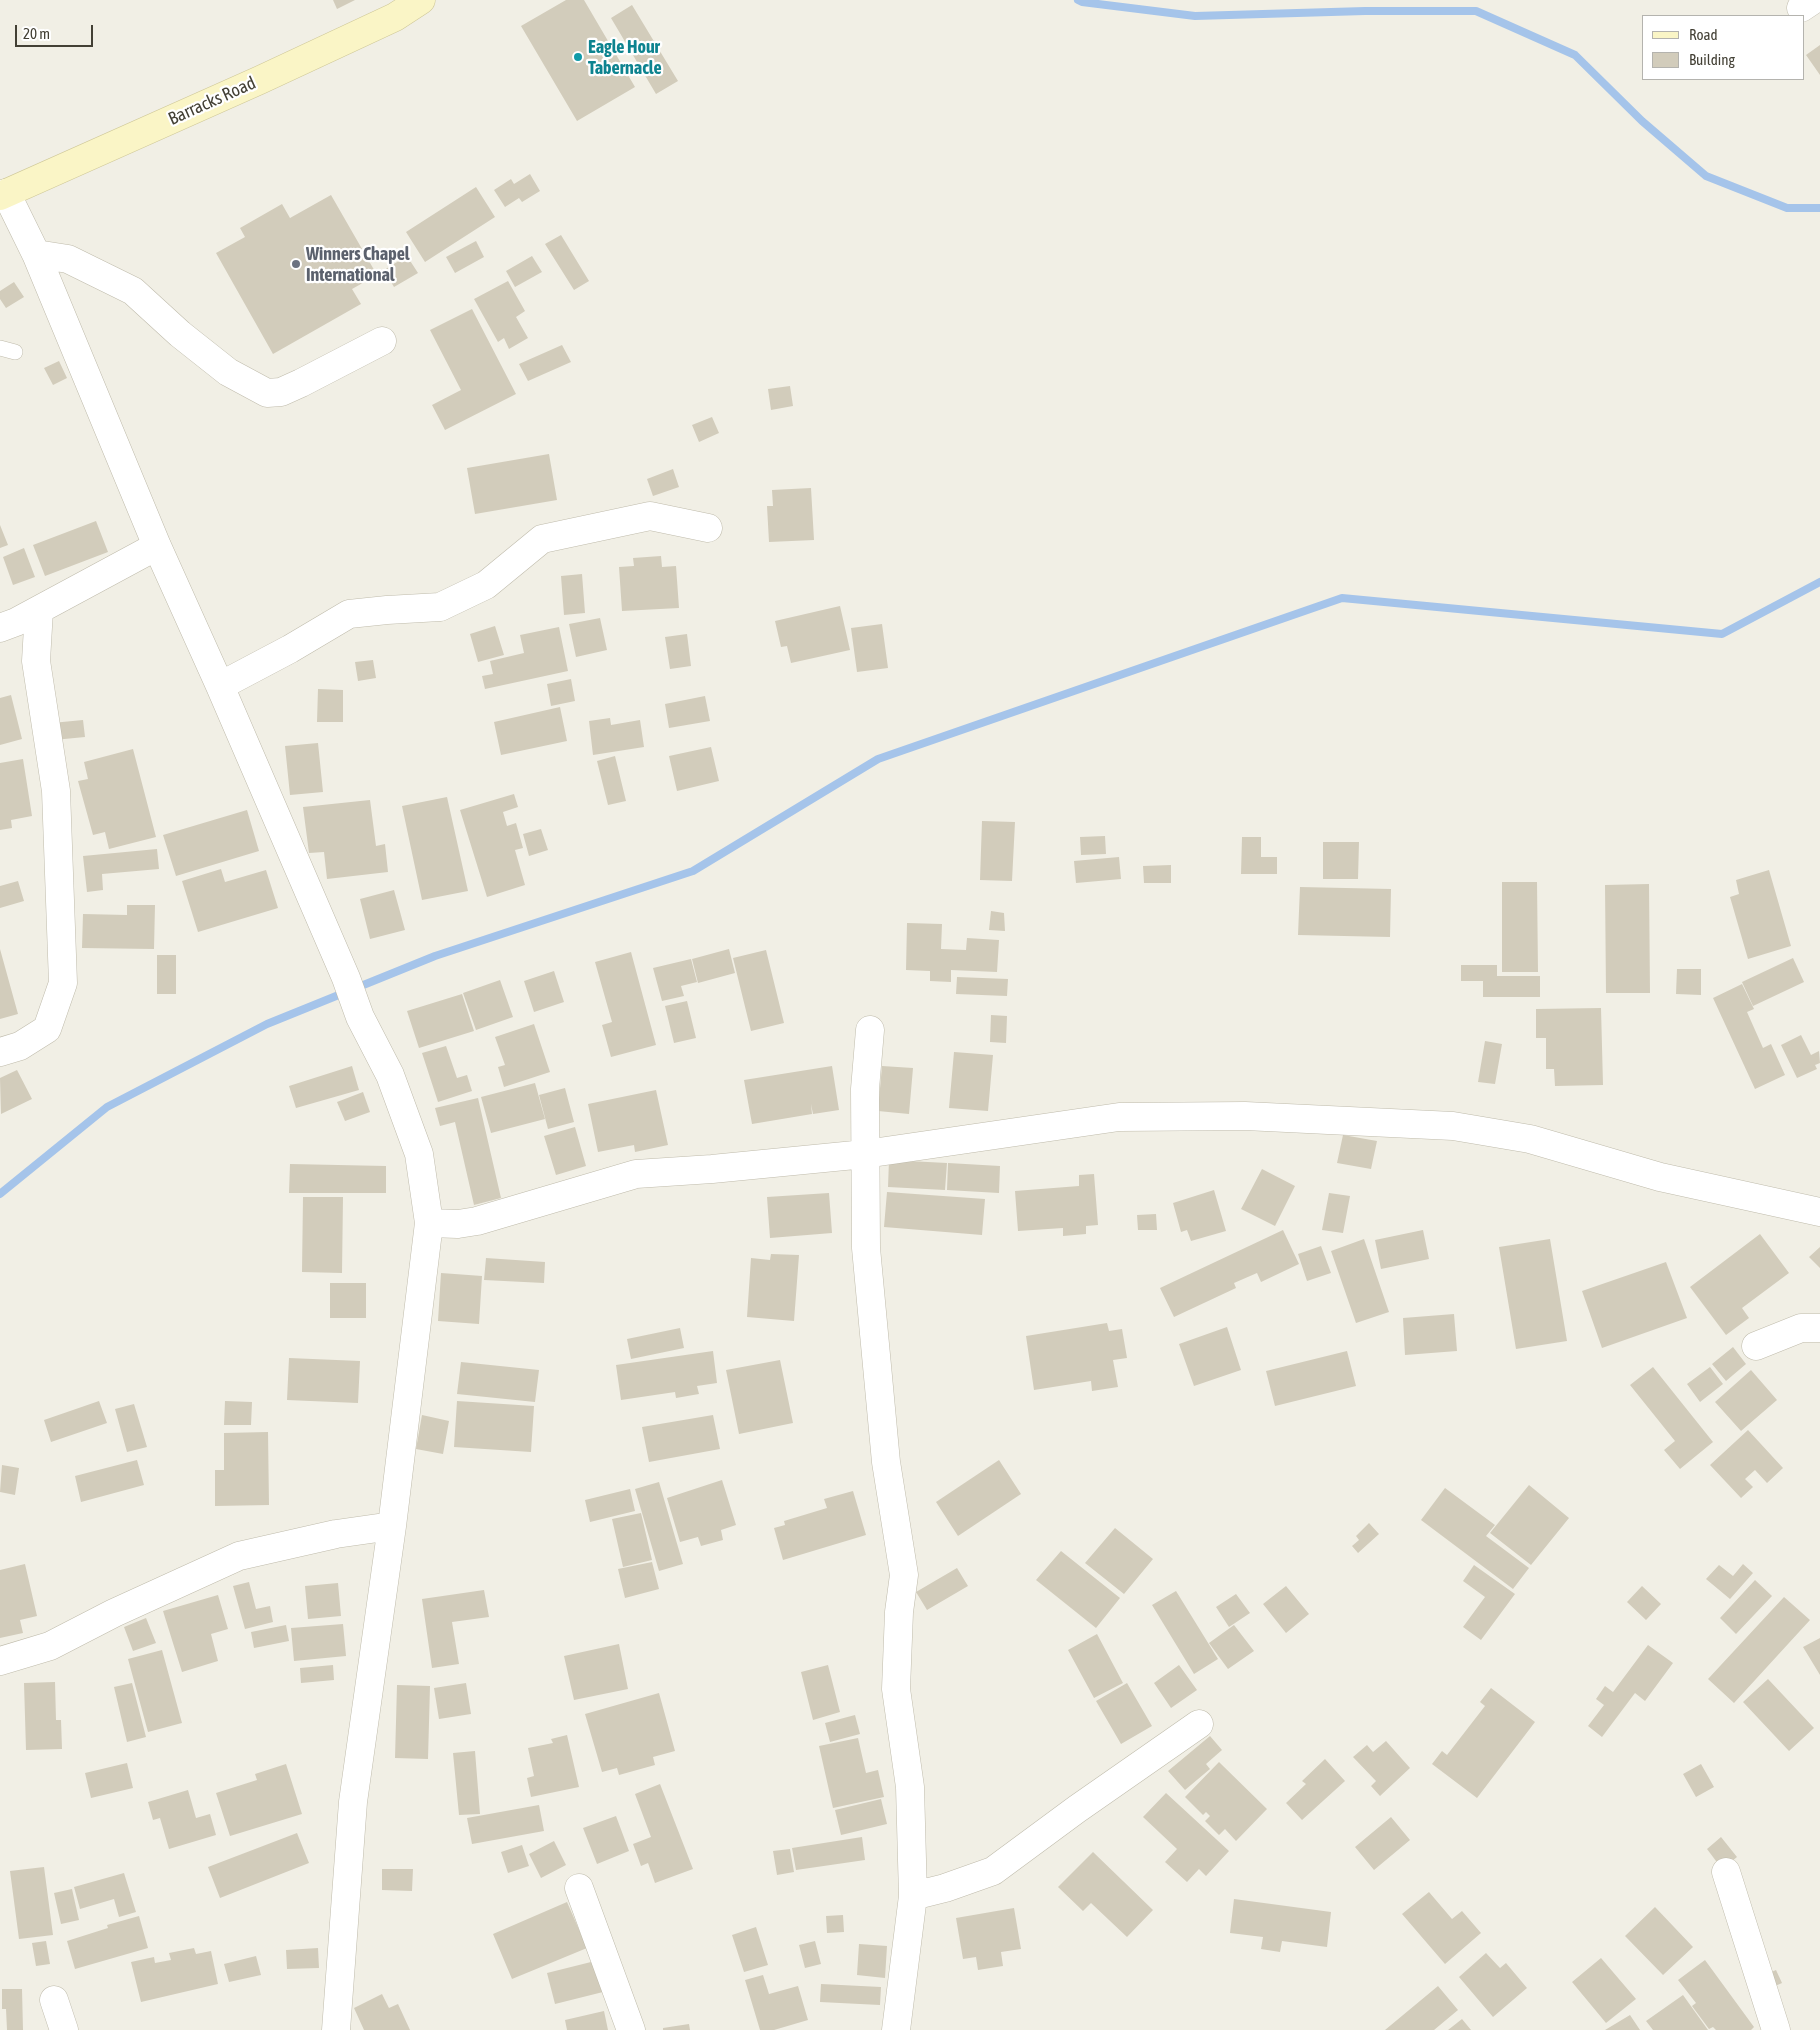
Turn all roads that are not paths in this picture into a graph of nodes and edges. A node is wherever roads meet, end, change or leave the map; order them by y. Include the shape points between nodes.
1 (421, 0) edge
2 (3, 195) edge
3 (36, 254) junction
4 (382, 341) dead end
5 (0, 348) edge
6 (15, 352) dead end
7 (708, 528) dead end
8 (157, 546) junction
9 (39, 610) junction
10 (0, 628) edge
11 (220, 686) junction
12 (870, 1030) dead end
13 (0, 1052) edge
14 (865, 1154) junction
15 (1820, 1212) edge
16 (429, 1223) junction
17 (1820, 1328) edge
18 (1756, 1346) dead end
19 (392, 1526) junction
20 (0, 1661) edge
21 (1199, 1724) dead end
22 (1726, 1872) dead end
23 (579, 1888) dead end
24 (913, 1896) junction
25 (54, 2000) dead end
26 (64, 2030) edge
27 (336, 2030) edge
28 (631, 2030) edge
29 (896, 2030) edge
30 (1776, 2030) edge

1 - 2 street, Barracks Road via 394,17 278,72
2 - 3 street
3 - 4 street via 68,260 133,291 228,372 267,393 281,392 301,383
3 - 8 street
5 - 6 lane
7 - 11 street via 650,516 542,539 486,585 440,607 348,614
8 - 9 street
8 - 11 street
9 - 10 street
9 - 13 street via 36,661 56,791 63,983 47,1029 20,1046
11 - 16 street via 360,1017 390,1075 419,1154
12 - 14 street via 865,1089
14 - 15 street via 1119,1117 1245,1116 1453,1126 1530,1139 1660,1177
14 - 16 street via 712,1170 636,1174 477,1220 458,1224
14 - 24 street via 866,1248 886,1462 904,1575 896,1690 910,1786
16 - 19 street
17 - 18 street via 1801,1328
19 - 20 street via 336,1534 239,1556 50,1646
19 - 27 street via 353,1802
21 - 24 street via 993,1871
22 - 30 street
23 - 28 street
24 - 29 street
25 - 26 street

